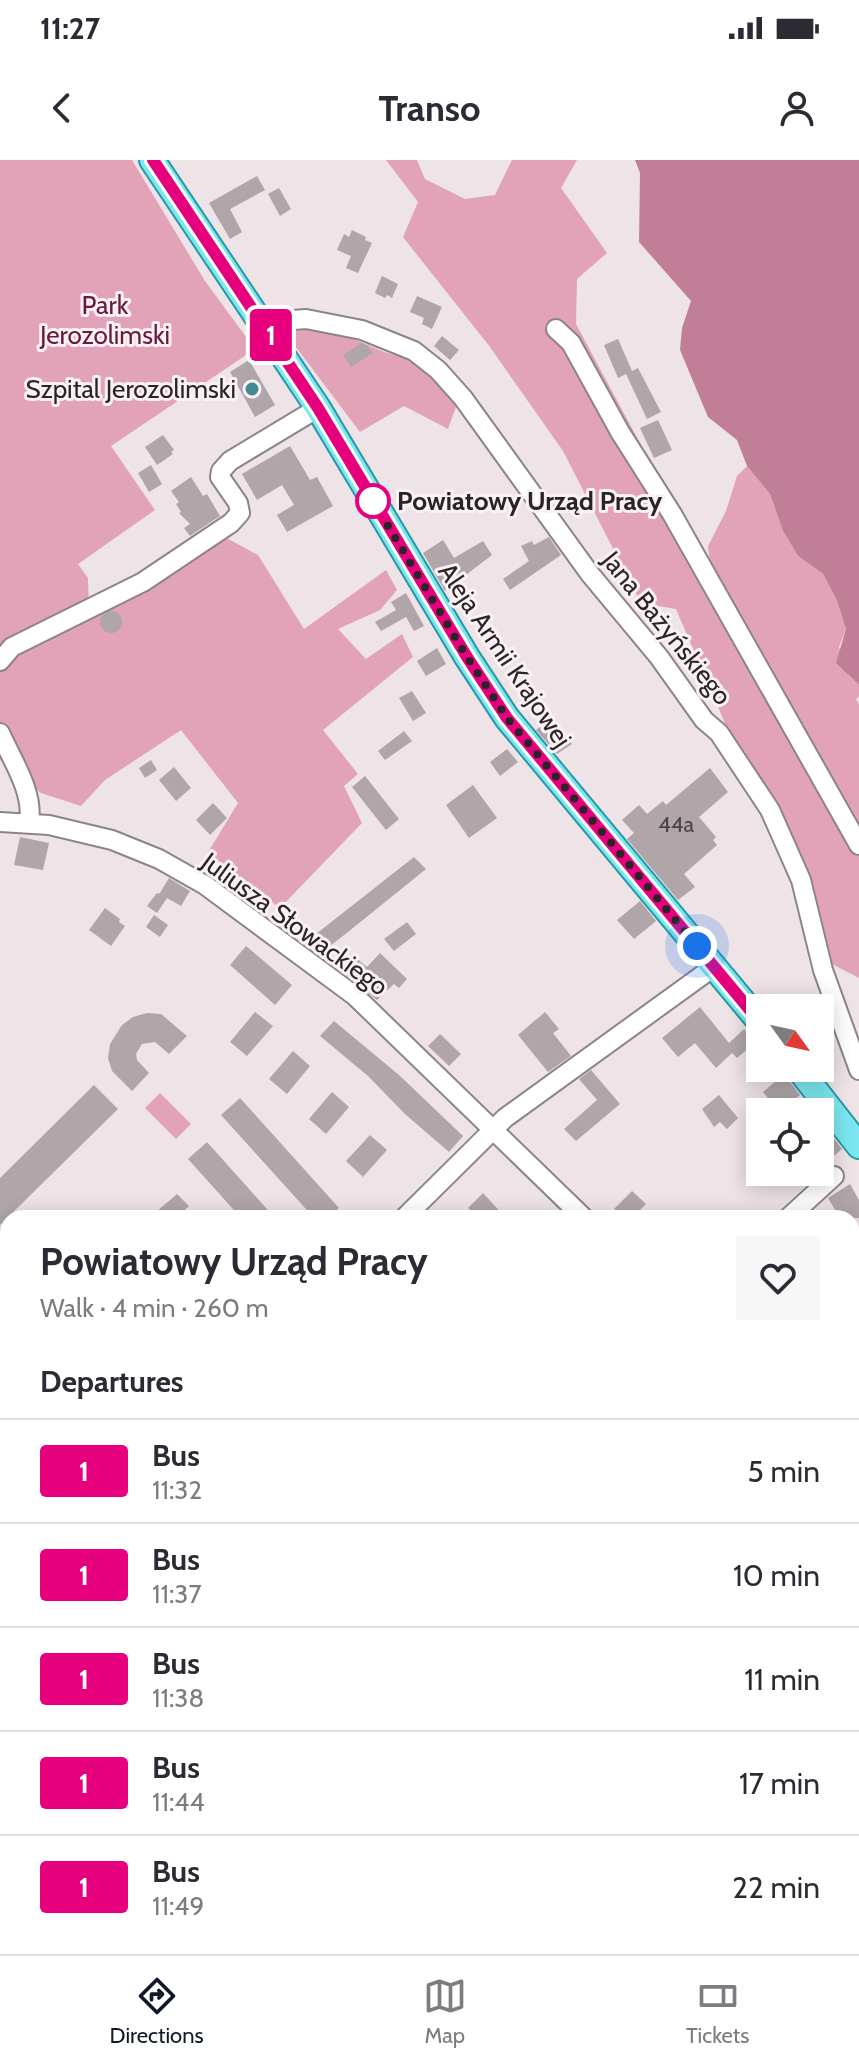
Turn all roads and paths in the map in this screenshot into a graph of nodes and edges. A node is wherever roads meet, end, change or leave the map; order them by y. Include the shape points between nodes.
1 (152, 160) edge
2 (556, 329) dead end
3 (268, 331) junction
4 (318, 408) junction
5 (0, 661) edge
6 (0, 733) edge
7 (0, 822) edge
8 (29, 822) junction
9 (859, 845) edge
10 (715, 966) junction
11 (746, 1005) edge
12 (859, 1070) edge
13 (809, 1082) edge
14 (494, 1128) junction
15 (859, 1146) edge
16 (823, 1186) edge
17 (412, 1210) edge
18 (576, 1210) edge
19 (797, 1210) edge

1 - 3 main road, Aleja Armii Krajowej
2 - 9 street via 571,343 672,514
3 - 4 main road, Aleja Armii Krajowej
3 - 12 street, Jana Bażyńskiego via 306,319 362,330 414,351 463,398 590,574 719,733 770,810 801,880 817,952
4 - 5 street via 221,471 240,513 231,523 143,582 12,647
4 - 10 main road, Aleja Armii Krajowej via 507,718
6 - 8 street via 28,796
7 - 8 street, Juliusza Słowackiego
8 - 14 street, Juliusza Słowackiego via 112,840 205,885 355,996
10 - 11 main road, Aleja Armii Krajowej
10 - 14 street
13 - 15 main road
14 - 17 street
14 - 18 street, Juliusza Słowackiego
16 - 19 street

